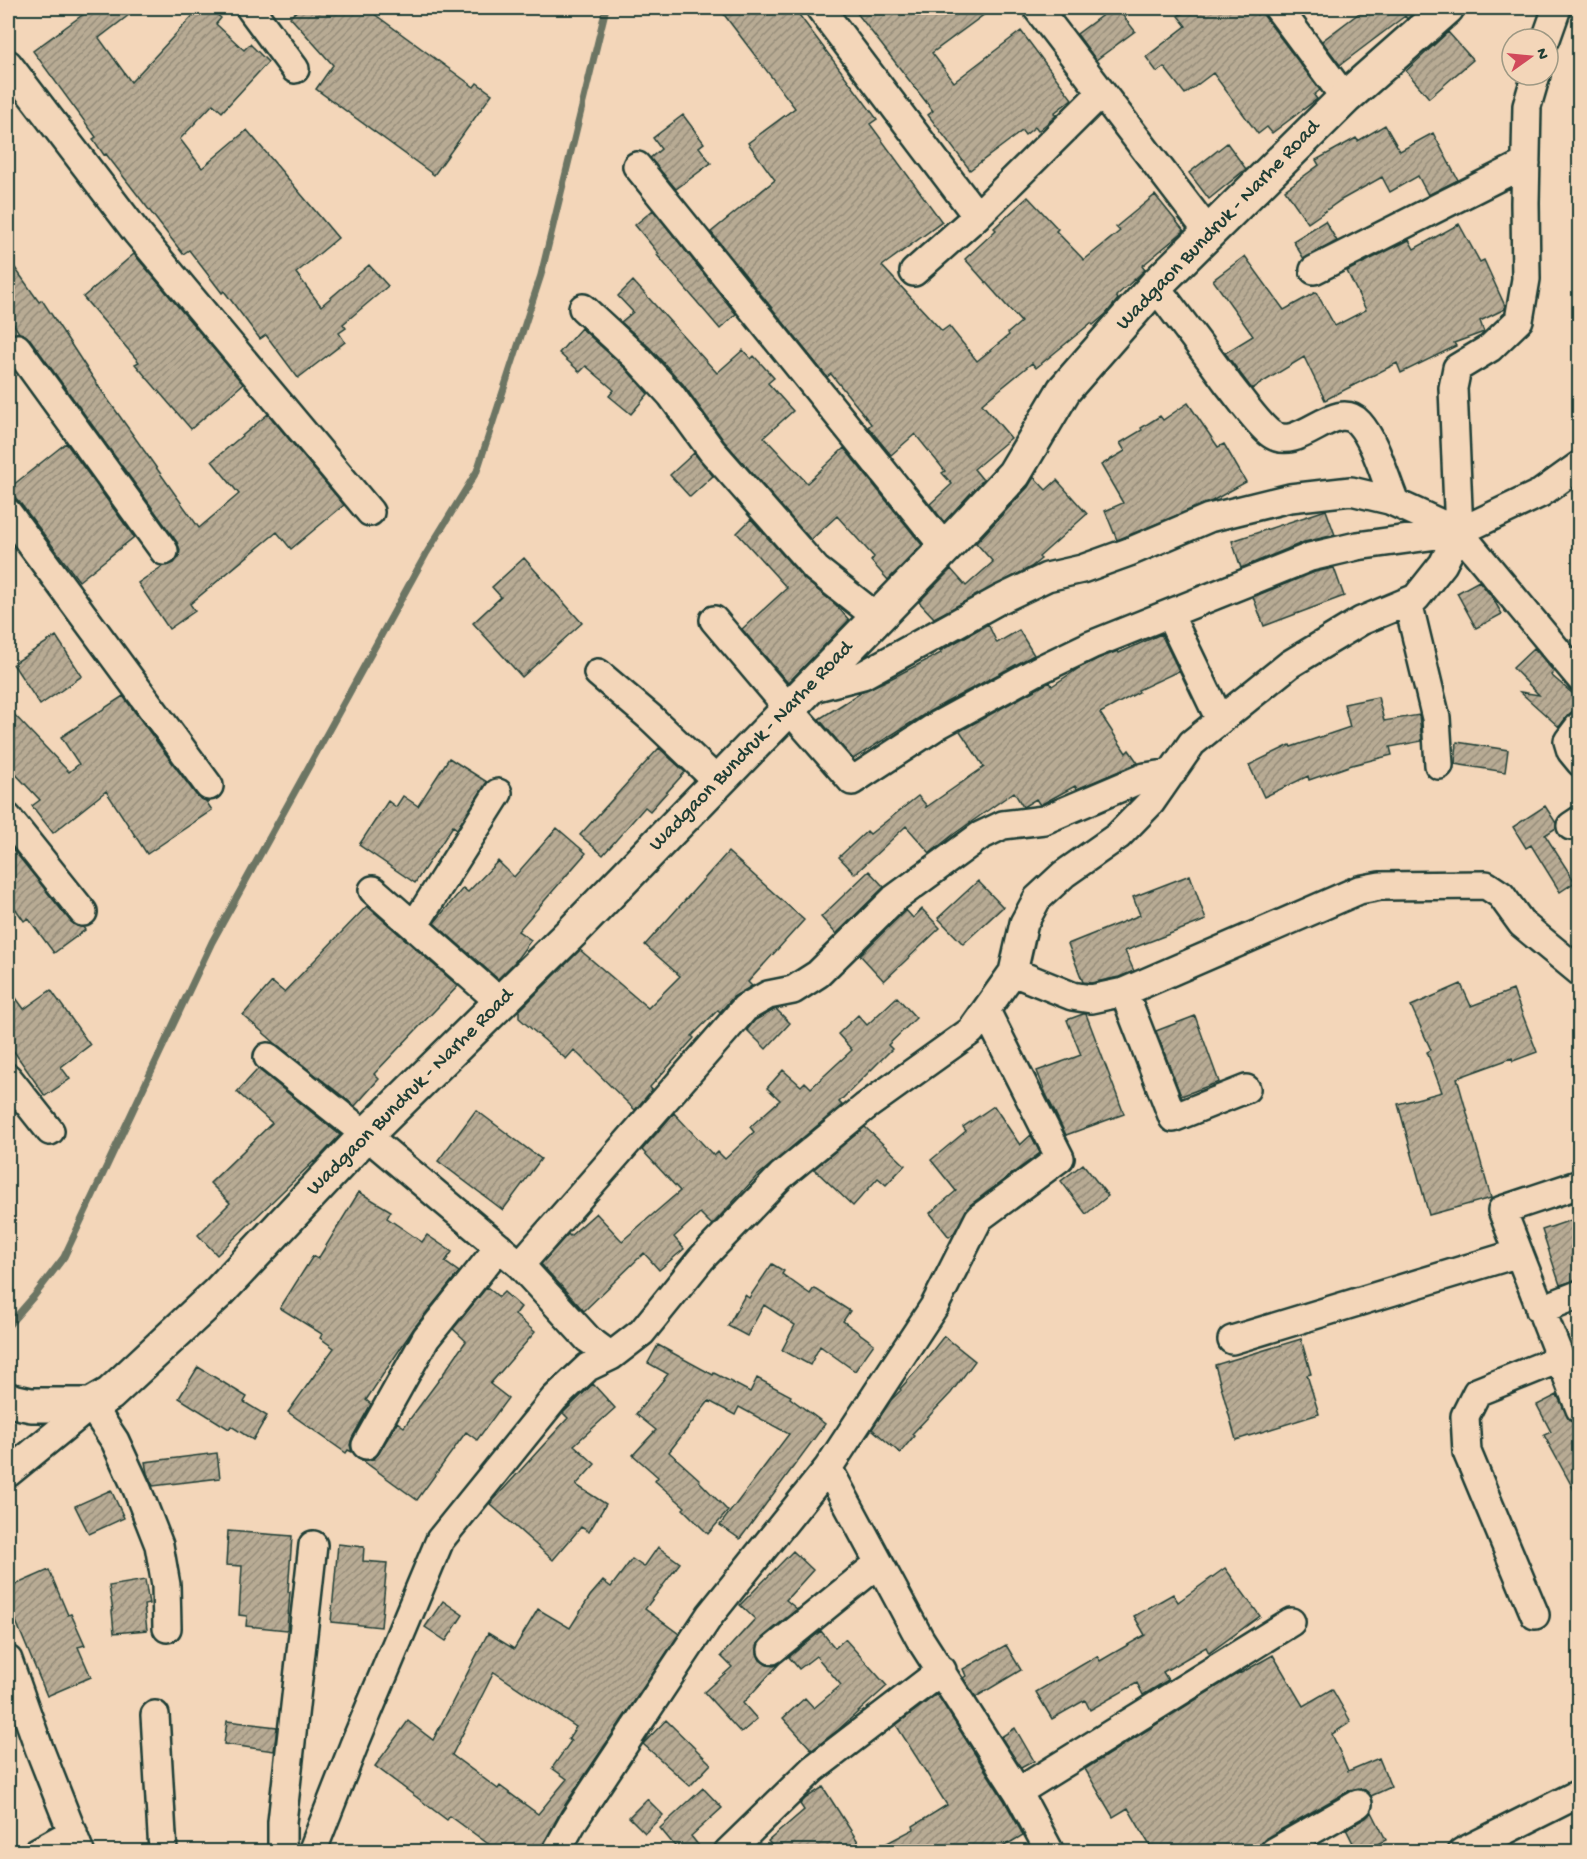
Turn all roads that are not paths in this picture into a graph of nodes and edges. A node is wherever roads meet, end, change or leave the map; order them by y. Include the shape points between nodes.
1 (250, 8) edge
2 (820, 8) edge
3 (1037, 8) edge
4 (1278, 8) edge
5 (1448, 8) edge
6 (1557, 8) edge
7 (1550, 27) edge
8 (8, 64) edge
9 (295, 69) dead end
10 (1533, 87) edge
11 (1101, 93) junction
12 (1345, 98) junction
13 (1526, 164) junction
14 (637, 166) dead end
15 (977, 216) junction
16 (1209, 233) junction
17 (1314, 270) dead end
18 (914, 272) dead end
19 (1155, 286) junction
20 (583, 308) dead end
21 (11, 346) edge
22 (1580, 465) edge
23 (1395, 502) junction
24 (370, 512) dead end
25 (8, 513) edge
26 (1459, 532) junction
27 (945, 548) junction
28 (164, 551) dead end
29 (1408, 602) junction
30 (1169, 614) junction
31 (878, 618) junction
32 (714, 620) dead end
33 (598, 673) dead end
34 (1580, 678) edge
35 (799, 699) junction
36 (1220, 720) junction
37 (1580, 725) edge
38 (1580, 762) edge
39 (1439, 765) dead end
40 (1172, 773) junction
41 (718, 782) junction
42 (209, 786) dead end
43 (498, 793) dead end
44 (8, 818) edge
45 (373, 890) dead end
46 (83, 912) dead end
47 (414, 926) junction
48 (1013, 972) junction
49 (1580, 972) edge
50 (1124, 992) junction
51 (500, 1002) junction
52 (986, 1011) junction
53 (268, 1057) dead end
54 (8, 1078) edge
55 (1246, 1089) dead end
56 (50, 1131) dead end
57 (366, 1135) junction
58 (1580, 1184) edge
59 (499, 1247) junction
60 (1519, 1253) junction
61 (520, 1265) junction
62 (1580, 1294) edge
63 (1540, 1310) junction
64 (1232, 1340) dead end
65 (611, 1356) junction
66 (1559, 1359) junction
67 (19, 1402) edge
68 (92, 1405) junction
69 (1580, 1408) edge
70 (366, 1445) dead end
71 (828, 1468) junction
72 (8, 1473) edge
73 (313, 1545) dead end
74 (879, 1563) junction
75 (1534, 1616) dead end
76 (1291, 1622) dead end
77 (167, 1628) dead end
78 (772, 1650) dead end
79 (8, 1660) edge
80 (942, 1670) junction
81 (155, 1715) dead end
82 (1018, 1792) junction
83 (1580, 1793) edge
84 (1358, 1803) dead end
85 (76, 1842) edge
86 (37, 1851) edge
87 (163, 1851) edge
88 (282, 1851) edge
89 (312, 1851) edge
90 (556, 1851) edge
91 (728, 1851) edge
92 (1050, 1851) edge
93 (1274, 1851) edge
94 (1462, 1851) edge

1 - 9 street
2 - 15 street
3 - 11 street
4 - 12 street
5 - 12 street, Wadgaon Bundruk - Narhe Road
6 - 7 street
8 - 24 street via 137,233
10 - 13 street via 1527,106
11 - 15 street
11 - 16 street
12 - 16 street, Wadgaon Bundruk - Narhe Road
13 - 17 street
13 - 26 street via 1526,279 1519,320 1490,348 1457,368 1453,388
14 - 27 street
15 - 18 street
16 - 19 street, Wadgaon Bundruk - Narhe Road
19 - 23 street via 1271,435 1297,437 1329,419 1347,416 1358,421
19 - 27 street, Wadgaon Bundruk - Narhe Road via 1065,390 1014,474
20 - 31 street via 671,395 712,451 816,569
21 - 28 street
22 - 26 street via 1541,493
23 - 26 street
23 - 35 street via 1351,491 1290,498 1209,518 1129,552 1047,577 863,675
25 - 42 street
26 - 29 street via 1443,564 1416,598
26 - 30 street via 1310,557
26 - 34 street
27 - 31 street, Wadgaon Bundruk - Narhe Road
29 - 36 street via 1361,621 1290,664
29 - 39 street via 1436,718
30 - 35 street via 1037,671 938,724 852,781
30 - 36 street
31 - 35 street, Wadgaon Bundruk - Narhe Road
32 - 35 street
33 - 41 street via 651,717
35 - 41 street, Wadgaon Bundruk - Narhe Road
36 - 40 street via 1192,743
37 - 38 street via 1569,741
40 - 48 street via 1118,836 1064,874 1037,899 1024,923
40 - 61 street via 1145,777 1044,820 1003,825 980,836 894,899 818,974 792,990 768,995 745,1008
41 - 51 street, Wadgaon Bundruk - Narhe Road
43 - 47 street
44 - 46 street
45 - 47 street
47 - 51 street
48 - 50 street via 1072,996 1091,999
48 - 52 street
49 - 50 street via 1522,924 1501,895 1486,885 1380,886 1359,890
50 - 55 street via 1173,1118
51 - 57 street, Wadgaon Bundruk - Narhe Road
52 - 65 street via 971,1031 865,1107 781,1176 701,1259 642,1332
52 - 71 street via 1060,1158 979,1218 935,1305
53 - 57 street
54 - 56 street
57 - 59 street
57 - 68 street, Wadgaon Bundruk - Narhe Road via 219,1292 110,1394
58 - 60 street via 1502,1210
59 - 61 street
59 - 70 street via 426,1338
60 - 63 street
60 - 64 street
61 - 65 street via 588,1339
62 - 63 street
63 - 66 street
65 - 89 street via 588,1367 554,1399 440,1540
66 - 69 street
66 - 75 street via 1478,1392 1465,1416 1467,1452
67 - 68 street
68 - 72 street
68 - 77 street via 115,1441 159,1545 166,1586
71 - 74 street
71 - 90 street via 710,1615
73 - 88 street
74 - 78 street
74 - 80 street via 920,1639
76 - 82 street
79 - 85 street
80 - 82 street
80 - 91 street via 813,1769
81 - 87 street
82 - 92 street
83 - 94 street
84 - 93 street
85 - 86 street

